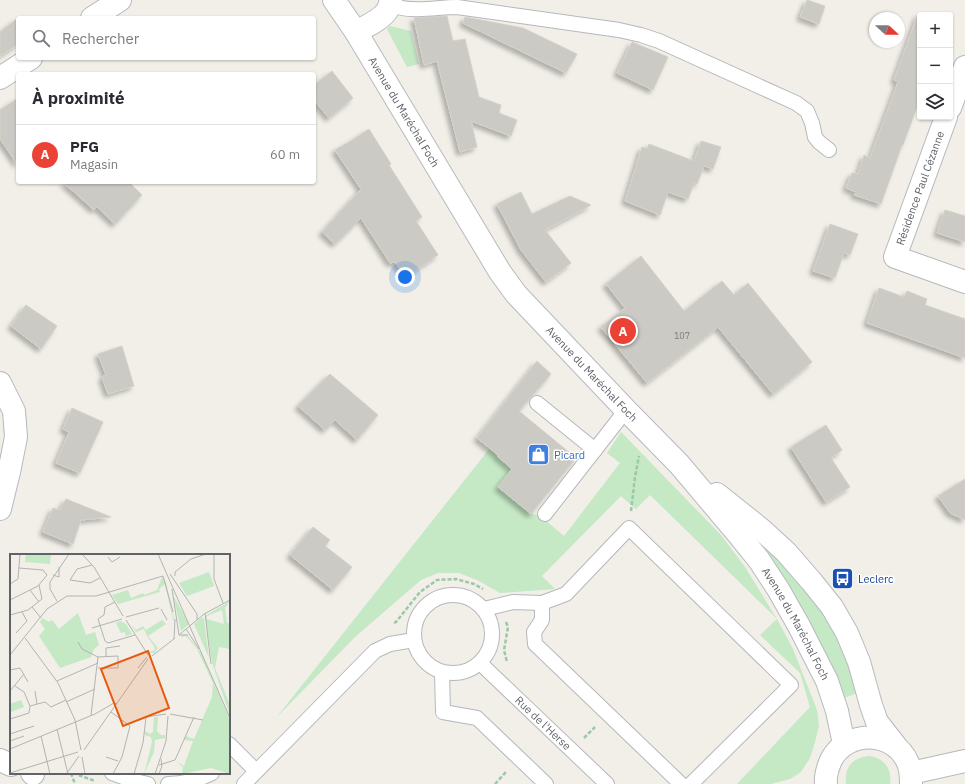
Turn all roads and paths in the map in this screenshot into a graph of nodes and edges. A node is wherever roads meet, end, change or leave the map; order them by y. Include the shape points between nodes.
1 (120, 0) edge
2 (334, 0) edge
3 (390, 2) edge
4 (95, 16) edge
5 (356, 32) junction
6 (28, 60) edge
7 (965, 67) edge
8 (0, 78) edge
9 (953, 100) edge
10 (945, 120) edge
11 (830, 150) dead end
12 (965, 282) edge
13 (0, 383) edge
14 (537, 403) dead end
15 (626, 410) junction
16 (640, 449) dead end
17 (595, 450) junction
18 (679, 464) junction
19 (0, 509) edge
20 (545, 514) dead end
21 (629, 528) junction
22 (542, 603) junction
23 (491, 607) junction
24 (389, 625) dead end
25 (414, 640) junction
26 (480, 663) junction
27 (508, 665) dead end
28 (442, 672) junction
29 (844, 744) junction
30 (894, 746) junction
31 (232, 751) edge
32 (0, 760) edge
33 (965, 761) edge
34 (10, 765) edge
35 (256, 772) junction
36 (72, 774) edge
37 (75, 774) edge
38 (115, 774) edge
39 (210, 774) edge
40 (911, 778) edge
41 (95, 781) dead end
42 (75, 784) edge
43 (148, 784) edge
44 (168, 784) edge
45 (244, 784) edge
46 (546, 784) edge
47 (607, 784) edge
48 (680, 784) edge
49 (691, 784) edge
50 (826, 784) edge

1 - 4 street
2 - 5 street, Avenue du Maréchal Foch
3 - 5 street via 385,14
3 - 11 lane via 402,8 457,7 530,17 619,30 659,40 807,110 815,137
5 - 15 street, Avenue du Maréchal Foch via 500,272 516,294
6 - 8 street
7 - 9 street
10 - 12 street, Résidence Paul Cézanne via 895,257
13 - 19 street via 14,411 16,437
14 - 17 lane
15 - 17 lane
15 - 18 street, Avenue du Maréchal Foch
16 - 21 path
17 - 20 lane
18 - 29 street, Avenue du Maréchal Foch via 759,560 778,589 827,681
18 - 30 street via 786,552 832,607 847,633 859,662 876,722
21 - 22 lane via 566,594
21 - 49 lane via 792,685
22 - 23 lane via 514,602
22 - 48 lane via 542,620 534,632 536,644
23 - 24 path via 490,593 474,584 456,579 437,580 420,592 396,622
23 - 25 lane via 463,595 449,594 437,597 418,615 414,627
23 - 26 lane via 492,642 488,654
23 - 27 path via 508,627 504,650
25 - 28 lane via 417,651 424,660 432,668
25 - 35 lane via 390,644 375,651
26 - 28 lane via 462,672
26 - 47 lane, Rue de l'Herse
28 - 46 lane via 443,712 476,718
29 - 30 street via 859,738 875,737
29 - 50 street via 834,754 828,767
30 - 40 street via 903,753 908,762
31 - 35 lane
32 - 34 street
33 - 40 street
35 - 45 lane
36 - 42 path
37 - 41 path
38 - 43 lane
39 - 44 lane via 201,779

